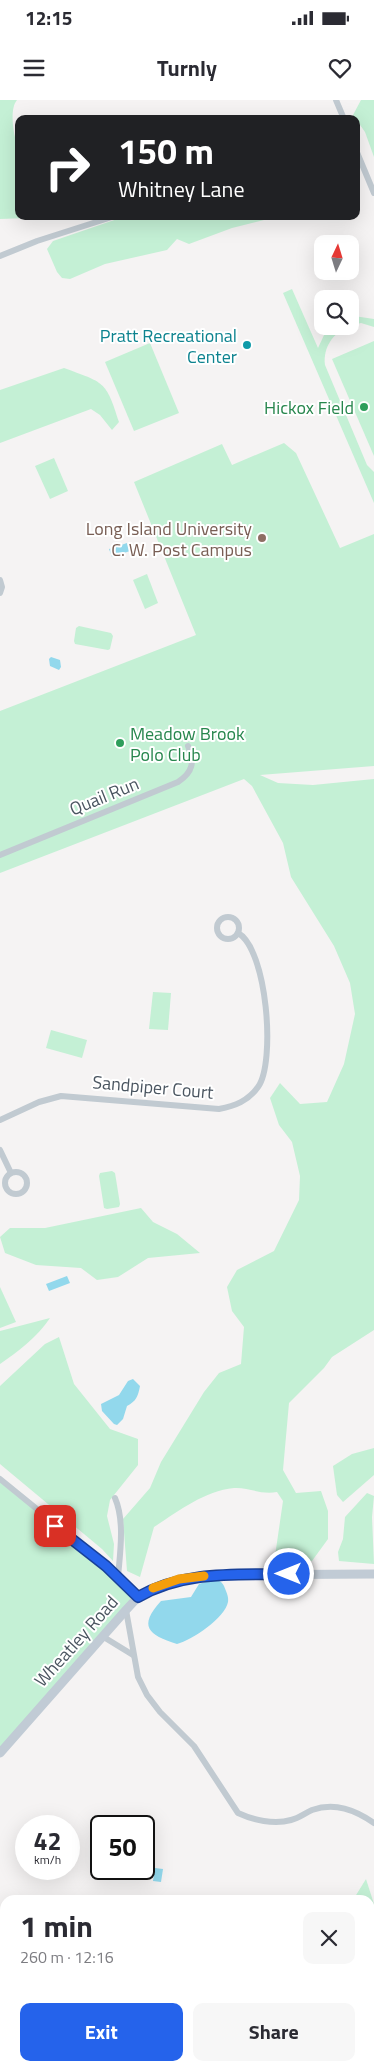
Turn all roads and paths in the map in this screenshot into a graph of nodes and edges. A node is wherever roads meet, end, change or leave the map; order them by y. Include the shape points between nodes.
1 (336, 100) edge
2 (342, 115) edge
3 (360, 160) edge
4 (374, 193) edge
5 (103, 220) edge
6 (0, 256) edge
7 (0, 580) edge
8 (0, 593) edge
9 (188, 746) dead end
10 (0, 855) edge
11 (238, 932) dead end
12 (0, 1120) edge
13 (0, 1150) edge
14 (11, 1174) dead end
15 (0, 1479) edge
16 (115, 1498) dead end
17 (374, 1574) edge
18 (118, 1577) junction
19 (138, 1597) junction
20 (126, 1610) junction
21 (102, 1636) junction
22 (133, 1655) junction
23 (0, 1753) edge
24 (374, 1823) edge

1 - 2 street
3 - 4 street
5 - 6 street
7 - 8 street
9 - 10 street, Quail Run via 193,761 191,771 178,782
11 - 12 street, Sandpiper Court via 250,947 259,972 266,1011 264,1073 248,1098 232,1107 219,1109 60,1096
13 - 14 street
15 - 18 street
16 - 18 street via 120,1535
17 - 19 main road, Wheatley Road via 212,1575 179,1579
18 - 19 street
19 - 20 main road, Wheatley Road
20 - 21 main road, Wheatley Road
20 - 22 street
21 - 22 street
21 - 23 main road, Wheatley Road
22 - 24 street via 138,1677 147,1695 194,1746 238,1813 249,1818 283,1822 312,1810 340,1807 355,1811

